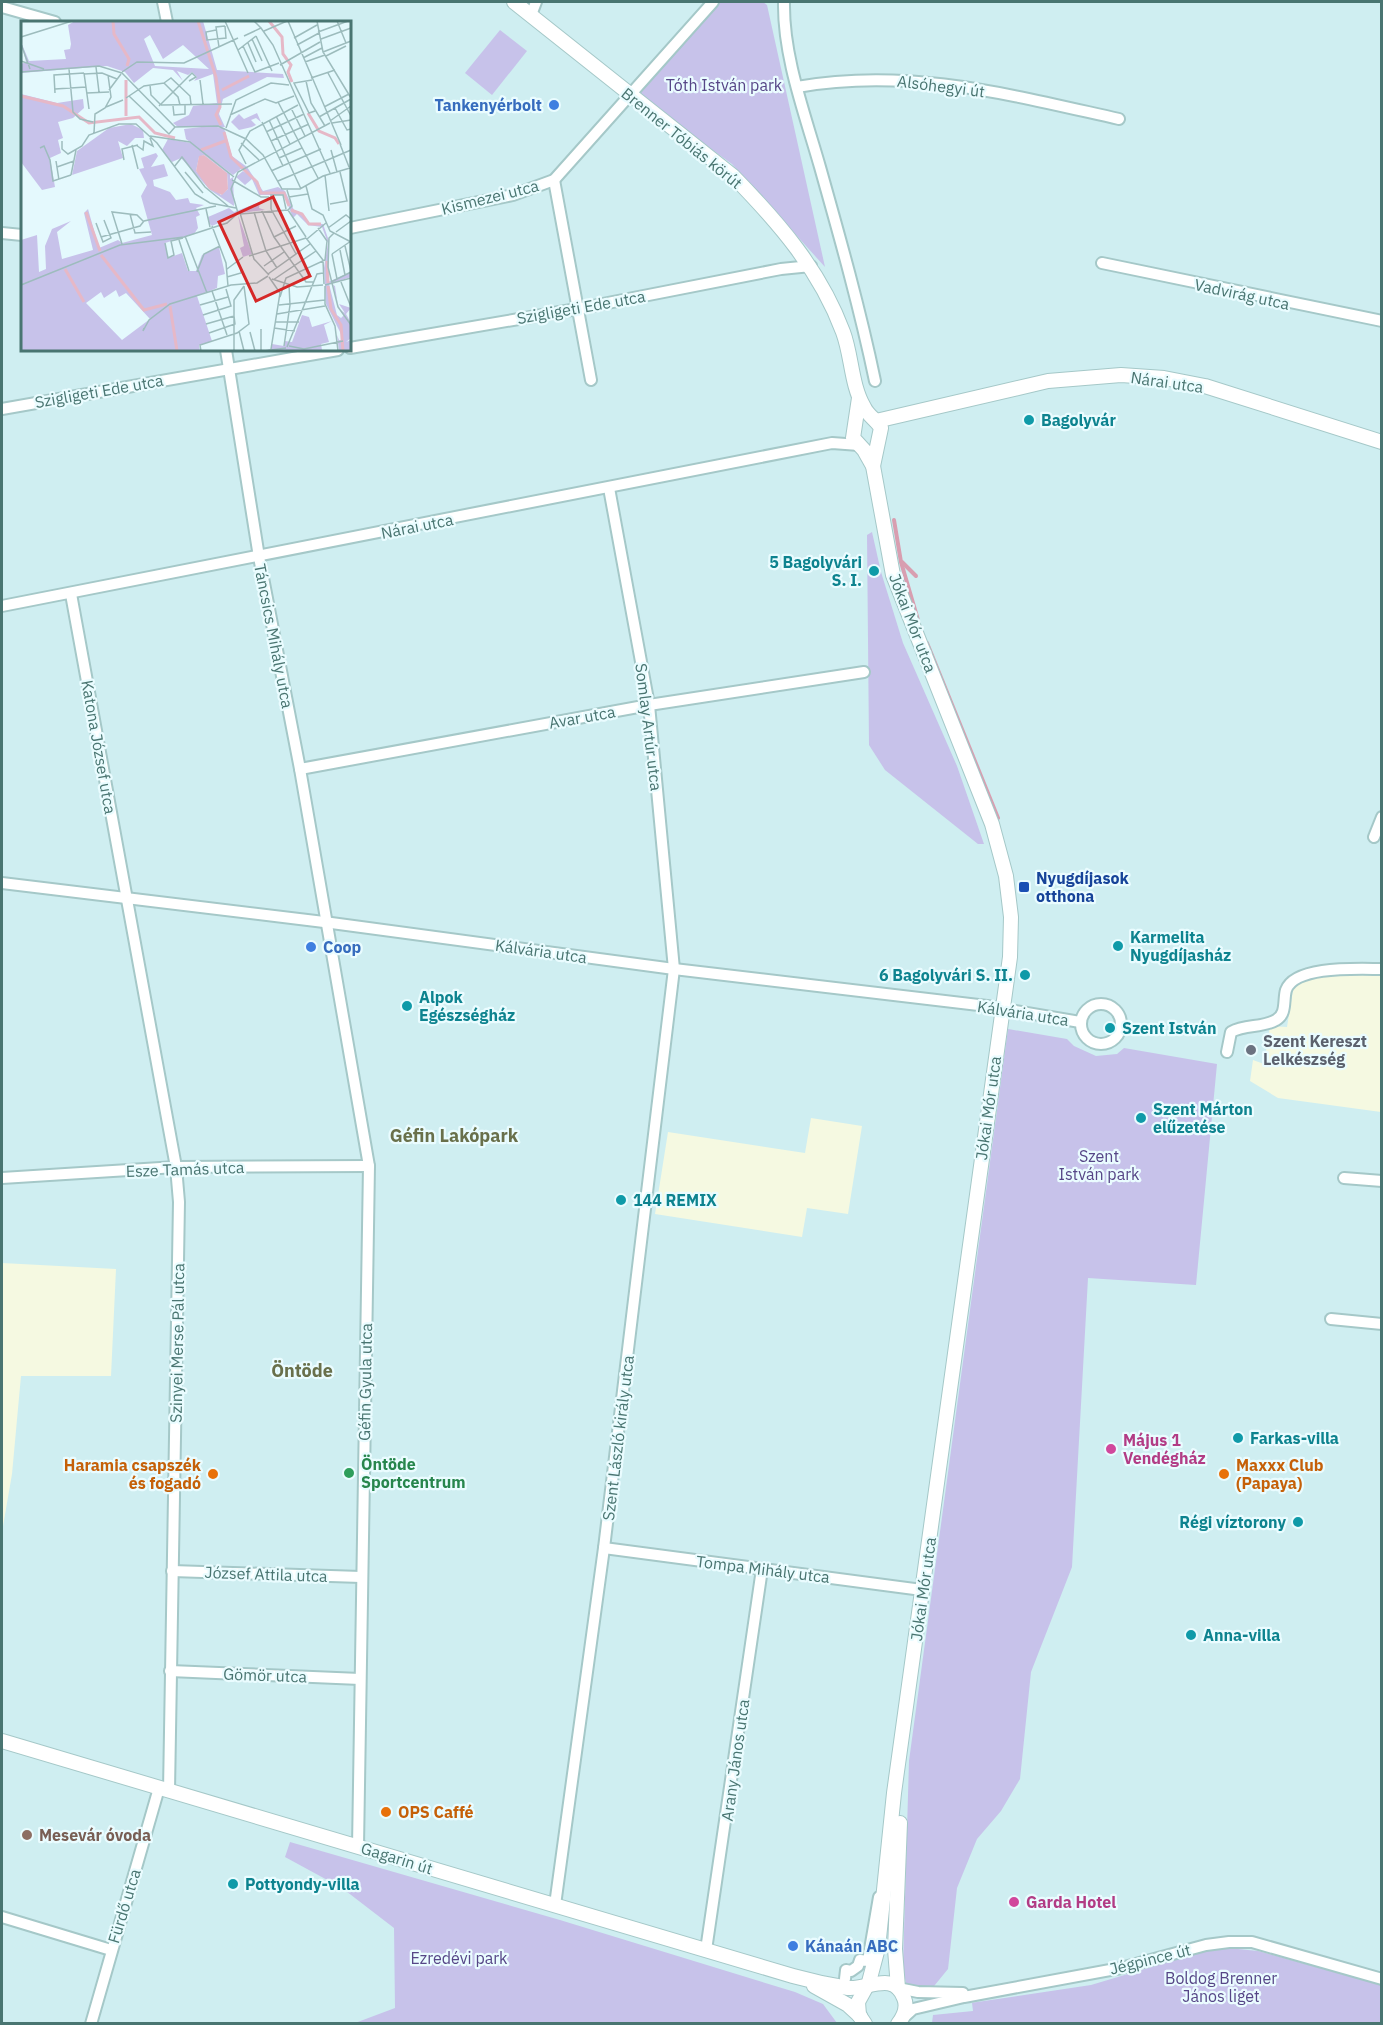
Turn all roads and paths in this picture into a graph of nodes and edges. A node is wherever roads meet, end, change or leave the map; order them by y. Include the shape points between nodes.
1 (163, 2) edge
2 (514, 2) edge
3 (536, 2) edge
4 (712, 2) edge
5 (784, 2) edge
6 (2, 7) edge
7 (531, 15) junction
8 (51, 21) edge
9 (167, 21) edge
10 (797, 87) junction
11 (629, 94) junction
12 (1119, 119) dead end
13 (554, 180) junction
14 (351, 228) edge
15 (2, 233) edge
16 (21, 235) edge
17 (1102, 263) dead end
18 (811, 266) junction
19 (577, 309) junction
20 (1382, 321) edge
21 (351, 348) edge
22 (226, 351) edge
23 (332, 351) edge
24 (229, 368) junction
25 (591, 380) dead end
26 (876, 381) dead end
27 (860, 398) junction
28 (948, 404) junction
29 (2, 409) edge
30 (875, 420) junction
31 (854, 427) junction
32 (881, 436) junction
33 (1382, 442) edge
34 (832, 443) junction
35 (859, 445) junction
36 (873, 466) junction
37 (609, 488) junction
38 (259, 558) junction
39 (71, 594) junction
40 (2, 606) edge
41 (864, 672) dead end
42 (649, 705) junction
43 (300, 769) junction
44 (1382, 817) edge
45 (1374, 837) dead end
46 (2, 883) edge
47 (127, 899) junction
48 (324, 922) junction
49 (674, 969) junction
50 (1382, 969) edge
51 (1002, 1008) junction
52 (1080, 1022) dead end
53 (1227, 1052) dead end
54 (369, 1166) junction
55 (176, 1167) junction
56 (2, 1178) edge
57 (1344, 1178) dead end
58 (1382, 1181) edge
59 (1331, 1319) dead end
60 (1382, 1324) edge
61 (604, 1548) junction
62 (762, 1569) junction
63 (172, 1571) junction
64 (361, 1577) junction
65 (922, 1590) junction
66 (170, 1671) junction
67 (360, 1679) junction
68 (2, 1741) edge
69 (900, 1768) junction
70 (164, 1789) junction
71 (358, 1847) junction
72 (886, 1870) junction
73 (555, 1905) junction
74 (2, 1917) edge
75 (111, 1950) junction
76 (706, 1950) junction
77 (793, 1976) junction
78 (1382, 1978) edge
79 (845, 1979) dead end
80 (866, 1987) junction
81 (898, 1988) junction
82 (987, 1992) junction
83 (864, 2021) edge
84 (900, 2021) edge
85 (91, 2024) edge

1 - 9 street
2 - 7 street, Brenner Tóbiás körút
3 - 7 street
4 - 11 street, Kismezei utca
5 - 10 street via 783,23
6 - 8 street
7 - 11 street, Brenner Tóbiás körút
10 - 12 street, Alsóhegyi út via 839,79 878,78 963,85
10 - 26 street via 857,295
11 - 13 street, Kismezei utca
11 - 18 street, Brenner Tóbiás körút via 733,176
13 - 14 street, Kismezei utca via 513,195
13 - 19 street
15 - 16 street
17 - 20 street, Vadvirág utca
18 - 19 street, Szigligeti Ede utca via 781,268
18 - 27 street, Brenner Tóbiás körút via 848,345
19 - 21 street, Szigligeti Ede utca
19 - 25 street
22 - 24 street, Táncsics Mihály utca
23 - 24 street, Szigligeti Ede utca
24 - 29 street, Szigligeti Ede utca
24 - 38 street, Táncsics Mihály utca
27 - 30 street, Brenner Tóbiás körút
27 - 31 street, Brenner Tóbiás körút
28 - 30 street, Nárai utca
28 - 32 street, Nárai utca via 900,423
28 - 33 street, Nárai utca via 1048,381 1121,375 1164,378 1205,386
30 - 31 street via 863,419
30 - 32 street
31 - 34 street, Nárai utca
31 - 35 street, Jókai Mór utca via 853,438
32 - 35 street via 873,446
32 - 36 street, Jókai Mór utca
34 - 35 street, Nárai utca
34 - 37 street, Nárai utca
35 - 36 street, Jókai Mór utca
36 - 51 street, Jókai Mór utca via 893,575 986,808 1006,876 1010,957
37 - 38 street, Nárai utca
37 - 42 street, Somlay Artúr utca
38 - 39 street, Nárai utca
38 - 43 street, Táncsics Mihály utca
39 - 40 street, Nárai utca
39 - 47 street, Katona József utca
41 - 42 street, Avar utca
42 - 43 street, Avar utca
42 - 49 street, Somlay Artúr utca
43 - 48 street, Táncsics Mihály utca
44 - 45 street
46 - 47 street, Kálvária utca
47 - 48 street, Kálvária utca
47 - 55 street, Szinyei Merse Pál utca
48 - 49 street, Kálvária utca
48 - 54 street, Géfin Gyula utca
49 - 51 street, Kálvária utca
49 - 61 street, Szent László király utca
50 - 53 street via 1298,977 1286,991 1283,1014 1278,1020 1231,1032
51 - 52 street, Kálvária utca
51 - 65 street, Jókai Mór utca
54 - 55 street, Esze Tamás utca
54 - 64 street, Géfin Gyula utca
55 - 56 street, Esze Tamás utca
55 - 63 street, Szinyei Merse Pál utca via 179,1202
57 - 58 street
59 - 60 street
61 - 62 street, Tompa Mihály utca
61 - 73 street, Szent László király utca
62 - 65 street, Tompa Mihály utca
62 - 76 street, Arany János utca
63 - 64 street, József Attila utca
63 - 66 street, Szinyei Merse Pál utca
64 - 67 street, Géfin Gyula utca
65 - 69 street, Jókai Mór utca
66 - 67 street, Gömör utca
66 - 70 street, Szinyei Merse Pál utca
67 - 71 street, Géfin Gyula utca
68 - 70 street, Gagarin út
69 - 72 street, Jókai Mór utca
69 - 81 street, Jókai Mór utca via 895,1949
70 - 71 street, Gagarin út
70 - 75 street, Fürdő utca
71 - 73 street, Gagarin út
72 - 79 street via 868,1961 860,1960 858,1966 846,1970
72 - 80 street, Jókai Mór utca via 878,1948
73 - 76 street, Gagarin út
74 - 75 street
75 - 85 street, Fürdő utca
76 - 77 street, Gagarin út
77 - 80 street, Gagarin út via 843,1987
77 - 83 street, Gagarin út via 844,2002
78 - 82 street, Jégpince út via 1252,1942 1229,1942 1121,1968
80 - 81 street, Gagarin út via 882,1982
80 - 83 street, Jókai Mór utca via 858,2000
81 - 82 street, Jégpince út via 929,1993
81 - 84 street, Jókai Mór utca via 906,2002
82 - 84 street, Jégpince út via 913,2009

